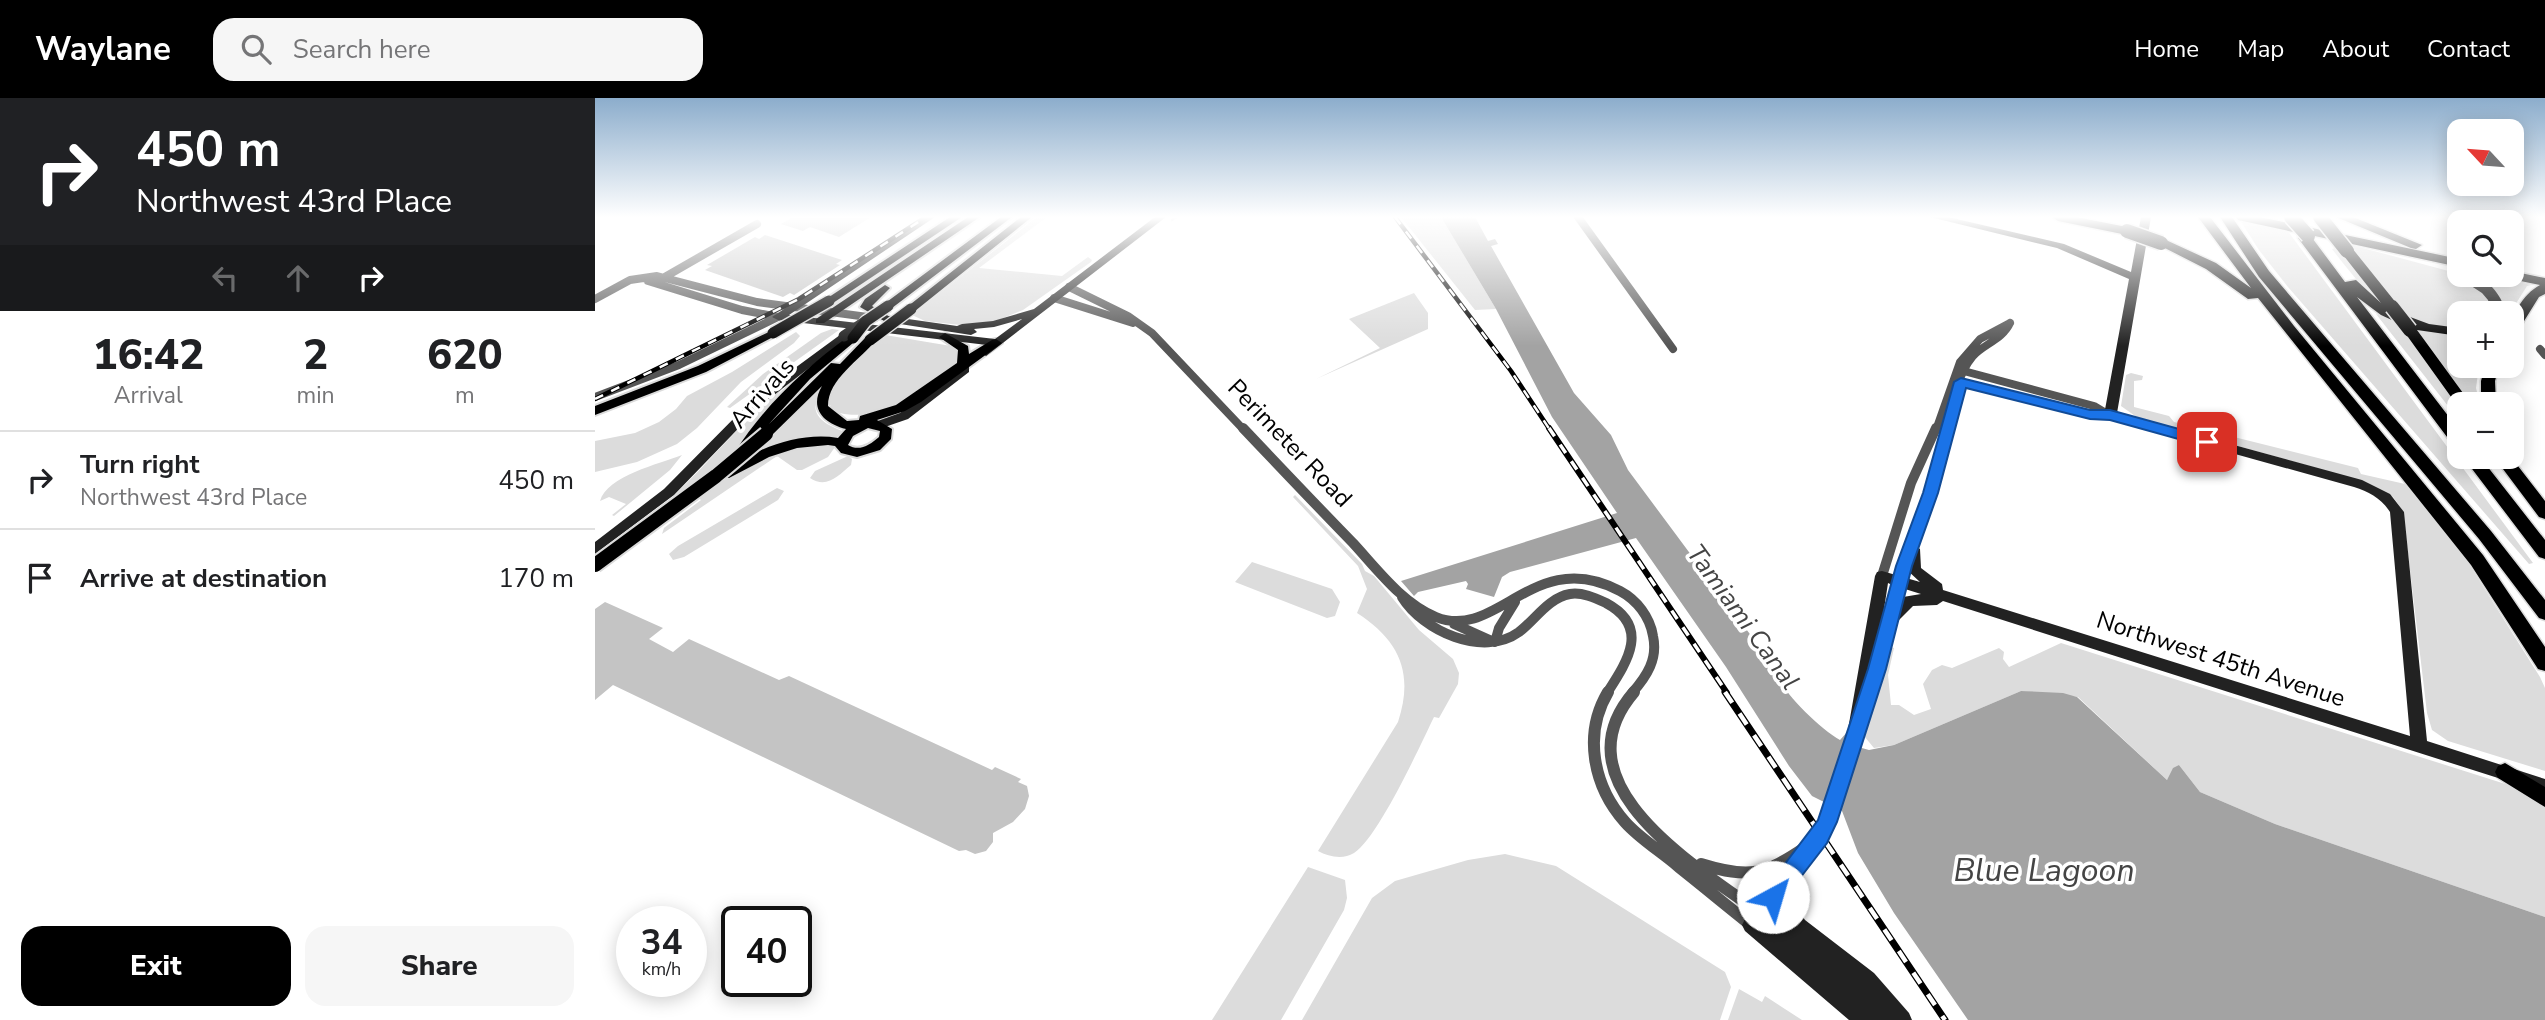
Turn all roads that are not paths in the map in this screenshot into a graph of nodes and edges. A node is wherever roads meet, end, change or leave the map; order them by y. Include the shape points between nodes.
1 (695, 260) edge
2 (865, 260) edge
3 (902, 260) edge
4 (912, 260) edge
5 (925, 260) edge
6 (949, 260) edge
7 (974, 260) edge
8 (1104, 260) edge
9 (1609, 260) edge
10 (2093, 260) edge
11 (2138, 260) edge
12 (2200, 260) edge
13 (2237, 260) edge
14 (2256, 260) edge
15 (2325, 260) edge
16 (2330, 260) edge
17 (2354, 260) edge
18 (2524, 268) edge
19 (2545, 273) edge
20 (667, 276) junction
21 (2135, 278) junction
22 (2524, 278) edge
23 (657, 282) junction
24 (2545, 282) edge
25 (1069, 287) junction
26 (2482, 287) edge
27 (2545, 288) edge
28 (614, 289) junction
29 (880, 292) junction
30 (1054, 298) junction
31 (595, 299) edge
32 (2495, 301) edge
33 (794, 307) junction
34 (1039, 310) junction
35 (2524, 311) edge
36 (832, 314) junction
37 (778, 317) junction
38 (886, 319) junction
39 (1144, 326) junction
40 (2289, 329) junction
41 (2447, 331) edge
42 (950, 332) junction
43 (849, 337) junction
44 (870, 340) junction
45 (999, 341) junction
46 (1674, 349) dead end
47 (963, 363) junction
48 (1961, 370) junction
49 (1957, 381) junction
50 (2012, 383) junction
51 (2454, 392) edge
52 (2009, 395) junction
53 (595, 396) edge
54 (924, 402) junction
55 (595, 411) edge
56 (2110, 415) junction
57 (835, 417) junction
58 (880, 425) junction
59 (2447, 425) edge
60 (863, 426) junction
61 (885, 439) junction
62 (841, 443) junction
63 (2480, 469) edge
64 (2513, 469) edge
65 (1907, 495) junction
66 (1927, 502) junction
67 (2545, 513) edge
68 (599, 547) edge
69 (1913, 549) junction
70 (2545, 552) edge
71 (595, 565) edge
72 (1882, 576) junction
73 (1900, 582) junction
74 (1520, 593) junction
75 (1401, 594) junction
76 (1969, 604) junction
77 (2545, 613) edge
78 (1443, 620) junction
79 (1888, 625) junction
80 (1495, 642) junction
81 (2545, 663) edge
82 (1855, 735) junction
83 (2419, 746) junction
84 (2505, 772) junction
85 (2545, 786) edge
86 (2545, 798) edge
87 (1824, 829) junction
88 (1694, 862) junction
89 (1786, 881) junction
90 (1755, 919) junction
91 (1864, 1020) edge
92 (1889, 1020) edge
93 (1902, 1020) edge

1 - 20 street
2 - 33 street
3 - 36 main road
4 - 36 main road
5 - 29 main road
6 - 43 main road, Arrivals, bridge
7 - 44 main road, bridge
8 - 25 street
9 - 46 street
10 - 21 street
11 - 21 street
12 - 40 highway, bridge via 2232,279
13 - 40 highway
14 - 77 highway
15 - 59 highway
16 - 41 highway via 2371,304 2409,323
17 - 51 highway, bridge
18 - 19 highway
20 - 23 street
20 - 28 street via 638,278
20 - 33 street via 744,299
21 - 56 street
22 - 24 highway
23 - 28 street
23 - 37 street
25 - 30 street
25 - 39 street, Perimeter Road
26 - 32 highway
27 - 35 highway
28 - 31 street
29 - 36 main road
29 - 38 main road via 866,307
30 - 34 street
30 - 39 street, Perimeter Road
33 - 36 street
33 - 37 street
34 - 42 street
34 - 45 street
36 - 37 street
36 - 38 street
36 - 42 street
36 - 55 main road, bridge via 773,333 702,369
37 - 53 street via 711,351
38 - 42 street
39 - 75 street, Perimeter Road
40 - 81 highway via 2477,560
42 - 45 street
42 - 47 main road via 964,349
43 - 62 main road, Arrivals via 788,392 734,461 695,497 765,454 815,442
43 - 68 street via 757,402 669,492
44 - 57 main road via 825,390 824,410
44 - 71 main road, bridge via 829,370 766,434 716,476
45 - 47 main road
45 - 54 street
47 - 57 main road via 911,404 892,413 861,420
48 - 48 street via 2007,331 2010,323 1973,345
48 - 49 street
48 - 50 street
49 - 52 street
49 - 65 street
49 - 66 street
50 - 52 street via 2003,388
50 - 56 street via 2094,406
52 - 56 street via 2090,415
54 - 58 street via 900,419
54 - 61 street via 913,418
56 - 83 street via 2357,483 2381,492 2392,502 2397,512
57 - 60 main road via 845,425
58 - 60 main road
58 - 61 main road via 887,432
60 - 62 main road
61 - 62 main road via 873,449 856,453 846,452
63 - 70 highway
64 - 67 highway
65 - 66 street via 1918,495
65 - 72 street
66 - 69 street
69 - 73 street
69 - 76 street via 1912,564 1919,576
72 - 73 street, Northwest 45th Avenue
72 - 82 street
73 - 76 street, Northwest 45th Avenue
73 - 79 street
74 - 78 street via 1489,615 1467,621
74 - 80 street
74 - 88 street via 1557,580 1587,580 1624,593 1644,611 1654,640 1652,661 1616,717 1611,756 1619,785 1634,808
75 - 78 street, Perimeter Road
75 - 80 street, Perimeter Road via 1413,612 1439,629 1476,642
76 - 79 street via 1909,600
76 - 83 street, Northwest 45th Avenue
78 - 80 street, Perimeter Road
79 - 82 street
80 - 90 street via 1513,635 1547,604 1564,596 1597,599 1625,617 1632,650 1595,726 1593,745 1600,782 1626,823
82 - 87 street
83 - 84 street, Northwest 45th Avenue
84 - 85 street, Northwest 45th Avenue
84 - 86 highway
87 - 88 street via 1776,868 1763,873 1741,876
87 - 89 street
88 - 90 street
89 - 90 street
89 - 93 street via 1786,904 1794,920 1867,980
90 - 91 street
90 - 92 street

